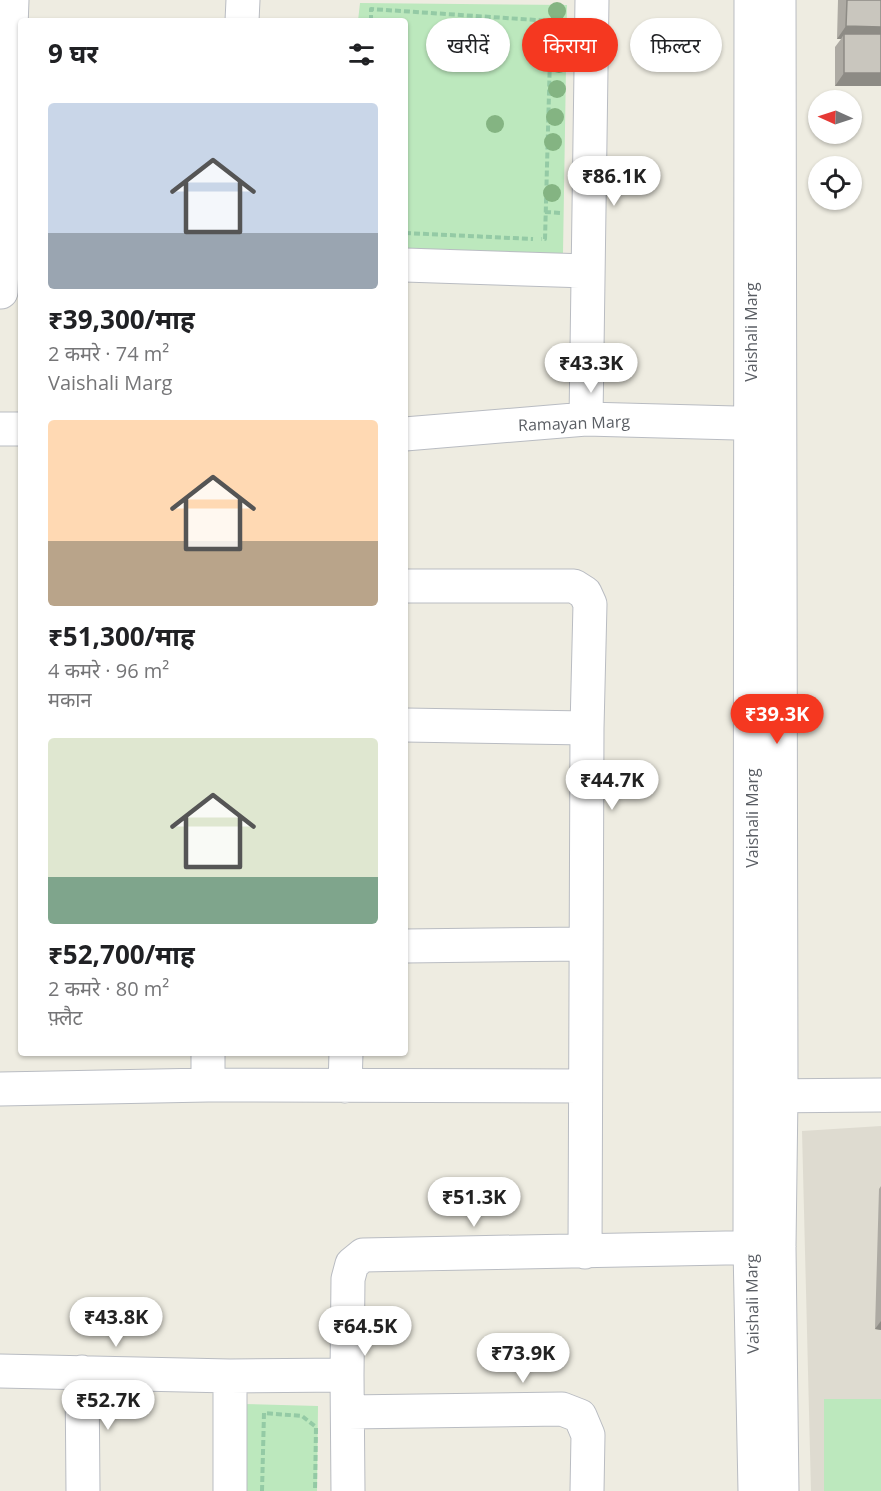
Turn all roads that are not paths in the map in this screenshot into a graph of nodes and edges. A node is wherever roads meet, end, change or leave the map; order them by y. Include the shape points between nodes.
1 (12, 0) edge
2 (243, 0) edge
3 (592, 0) edge
4 (751, 0) edge
5 (779, 0) edge
6 (242, 18) edge
7 (408, 265) edge
8 (587, 271) junction
9 (0, 292) edge
10 (18, 294) edge
11 (586, 419) junction
12 (765, 424) junction
13 (0, 429) edge
14 (18, 429) edge
15 (408, 434) edge
16 (408, 586) edge
17 (408, 725) edge
18 (587, 728) junction
19 (586, 944) junction
20 (408, 946) edge
21 (208, 1056) edge
22 (346, 1056) edge
23 (208, 1085) junction
24 (345, 1086) junction
25 (584, 1086) junction
26 (0, 1089) edge
27 (881, 1095) edge
28 (767, 1096) junction
29 (765, 1247) junction
30 (585, 1252) junction
31 (0, 1371) edge
32 (82, 1372) junction
33 (230, 1376) junction
34 (347, 1376) junction
35 (348, 1412) junction
36 (83, 1491) edge
37 (230, 1491) edge
38 (348, 1491) edge
39 (587, 1491) edge
40 (755, 1491) edge
41 (782, 1491) edge

1 - 9 street
2 - 6 street
3 - 8 street
4 - 12 street, Vaishali Marg
5 - 12 street, Vaishali Marg
7 - 8 street
8 - 11 street
9 - 10 street
11 - 12 street, Ramayan Marg
11 - 15 street, Ramayan Marg
12 - 28 street, Vaishali Marg
13 - 14 street
16 - 18 street via 574,586 585,593 590,604
17 - 18 street
18 - 19 street
19 - 20 street
19 - 25 street
21 - 23 street
22 - 24 street
23 - 24 street
23 - 26 street
24 - 25 street
25 - 30 street
27 - 28 street
28 - 29 street, Vaishali Marg
29 - 30 street
29 - 40 street, Vaishali Marg
29 - 41 street, Vaishali Marg
30 - 34 street via 363,1255 352,1264 348,1279
31 - 32 street
32 - 33 street
32 - 36 street
33 - 34 street
33 - 37 street
34 - 35 street
35 - 38 street
35 - 39 street via 562,1409 580,1416 588,1435

